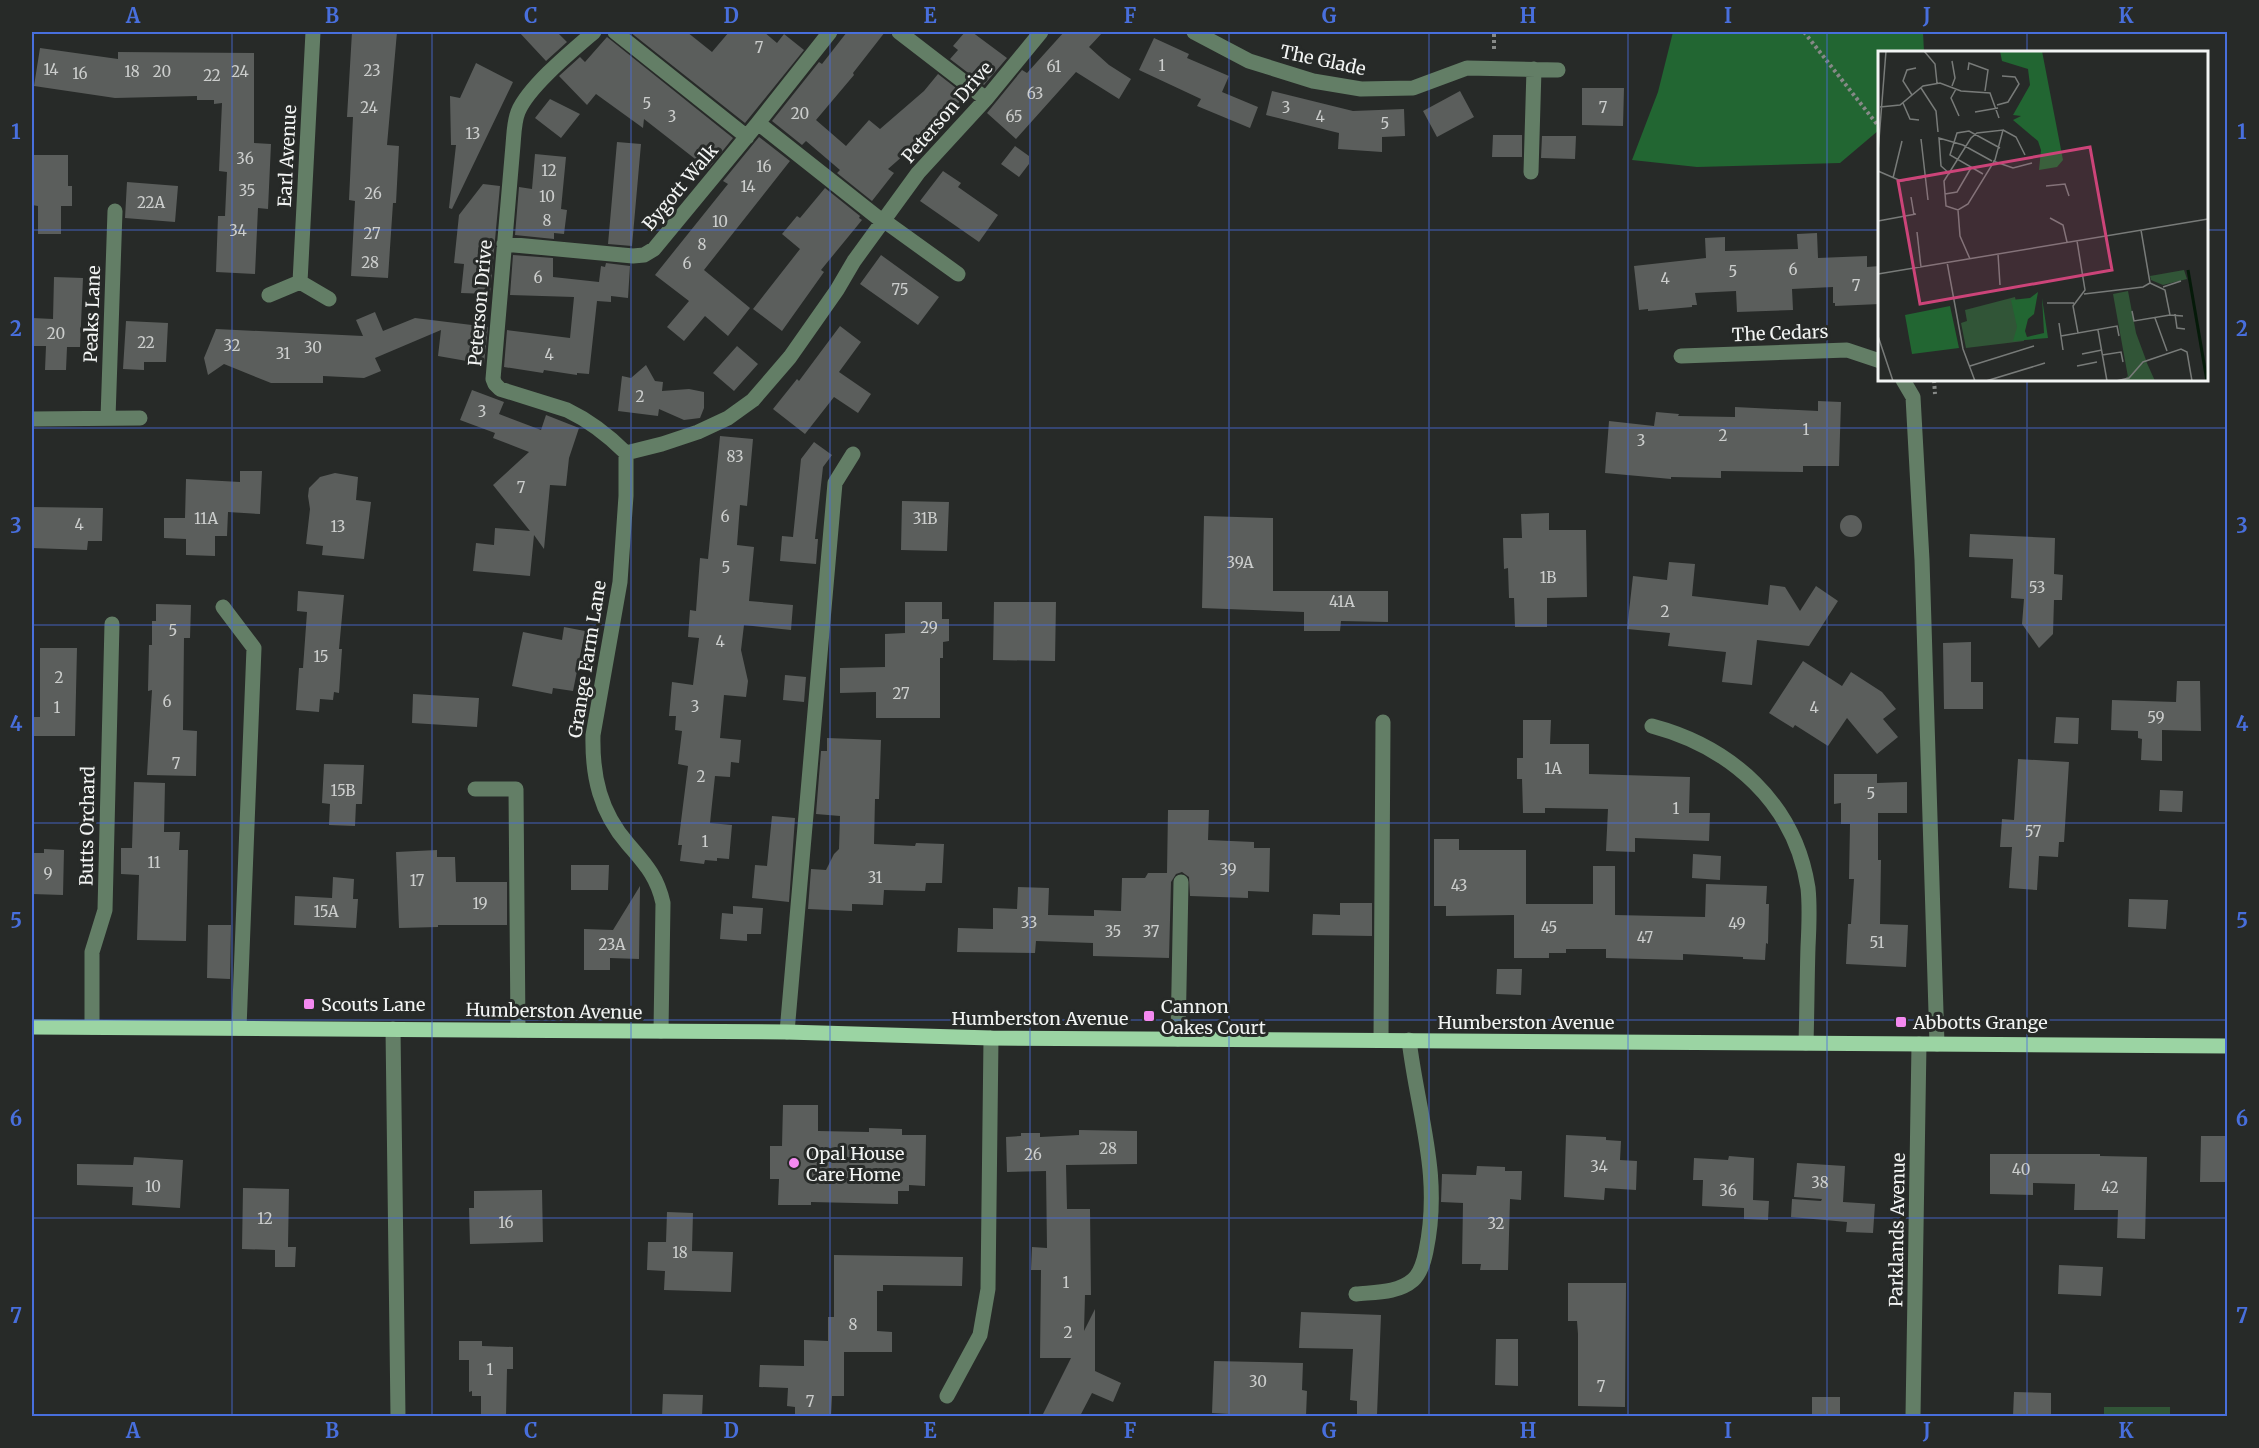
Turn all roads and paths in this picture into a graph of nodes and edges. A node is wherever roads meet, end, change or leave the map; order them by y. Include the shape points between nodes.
1 (313, 32) edge
2 (594, 32) edge
3 (615, 32) edge
4 (830, 32) edge
5 (899, 32) edge
6 (1041, 32) edge
7 (1194, 32) edge
8 (1804, 32) edge
9 (1534, 69) junction
10 (1558, 70) dead end
11 (986, 99) junction
12 (758, 123) junction
13 (1878, 126) edge
14 (747, 137) junction
15 (1531, 172) dead end
16 (116, 212) dead end
17 (883, 221) junction
18 (504, 244) junction
19 (958, 274) dead end
20 (300, 282) junction
21 (269, 295) dead end
22 (329, 299) dead end
23 (1681, 356) dead end
24 (1878, 360) edge
25 (1904, 381) edge
26 (108, 418) junction
27 (140, 418) dead end
28 (32, 419) edge
29 (626, 453) junction
30 (853, 454) dead end
31 (223, 607) dead end
32 (112, 624) dead end
33 (1383, 722) dead end
34 (1652, 726) dead end
35 (476, 789) dead end
36 (1181, 882) dead end
37 (32, 1027) edge
38 (92, 1027) junction
39 (239, 1028) junction
40 (393, 1029) junction
41 (518, 1030) junction
42 (661, 1031) junction
43 (787, 1032) junction
44 (991, 1038) junction
45 (1178, 1039) junction
46 (1381, 1040) junction
47 (1409, 1041) junction
48 (1806, 1044) junction
49 (1919, 1044) junction
50 (1937, 1044) junction
51 (2228, 1046) edge
52 (1356, 1294) dead end
53 (947, 1396) dead end
54 (398, 1416) edge
55 (1913, 1416) edge

1 - 20 street, Earl Avenue
2 - 18 street, Peterson Drive via 555,66 518,113
3 - 14 street
4 - 12 street, Bygott Walk
5 - 11 street
6 - 11 street, Peterson Drive
7 - 9 street, The Glade via 1249,61 1313,81 1360,89 1413,88 1467,68
8 - 13 path
9 - 10 street, The Glade
9 - 15 street
11 - 17 street, Peterson Drive via 918,173
12 - 14 street, Bygott Walk
12 - 17 street
14 - 18 street, Bygott Walk via 660,242 644,255
16 - 26 street, Peaks Lane
17 - 19 street
17 - 29 street, Peterson Drive via 790,357 753,400 698,432
18 - 29 street, Peterson Drive via 495,384 502,390 577,414
20 - 21 street
20 - 22 street
23 - 24 street, The Cedars via 1847,350
25 - 50 street via 1914,397 1920,515
26 - 27 street
26 - 28 street
29 - 42 street, Grange Farm Lane via 620,582 592,756 600,800 659,886 663,903
30 - 43 street via 835,483
31 - 39 street via 254,648
32 - 38 street, Butts Orchard via 105,910 92,952
33 - 46 street
34 - 48 street via 1703,744 1732,763 1764,793 1792,838 1808,889
35 - 41 street via 516,789
36 - 45 street
37 - 38 main road, Humberston Avenue
38 - 39 main road, Humberston Avenue
39 - 40 main road, Humberston Avenue
40 - 41 main road, Humberston Avenue
40 - 54 street
41 - 42 main road, Humberston Avenue
42 - 43 main road, Humberston Avenue
43 - 44 main road, Humberston Avenue
44 - 45 main road, Humberston Avenue
44 - 53 street via 988,1289 980,1335
45 - 46 main road, Humberston Avenue
46 - 47 main road, Humberston Avenue
47 - 48 main road, Humberston Avenue
47 - 52 street via 1431,1167 1430,1230 1423,1264 1416,1278 1400,1289
48 - 49 main road, Humberston Avenue
49 - 50 main road, Humberston Avenue
49 - 55 street, Parklands Avenue
50 - 51 main road, Humberston Avenue

